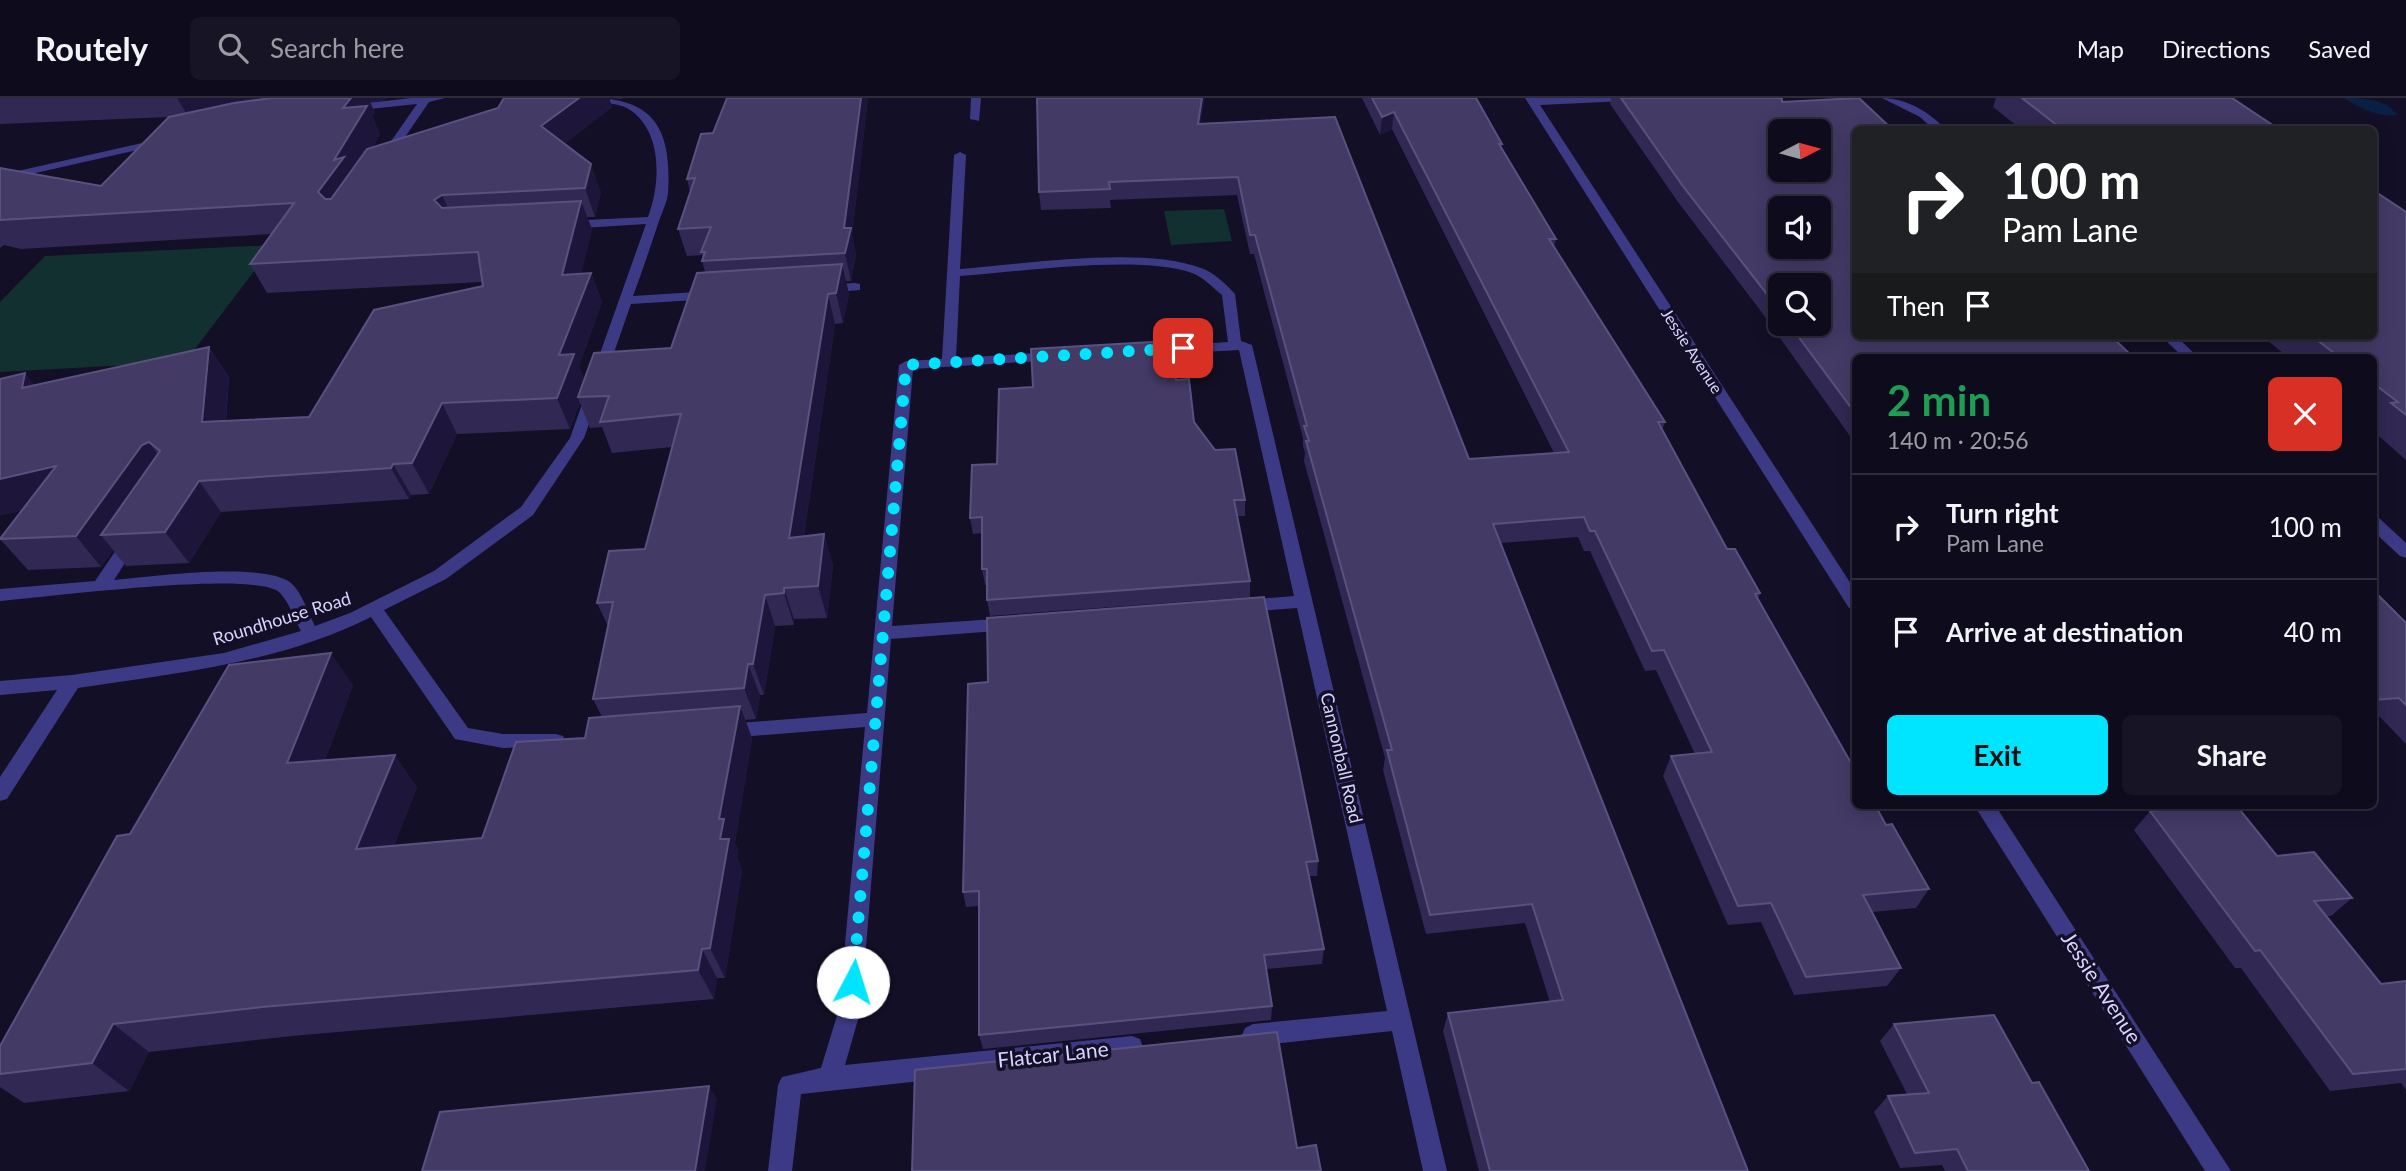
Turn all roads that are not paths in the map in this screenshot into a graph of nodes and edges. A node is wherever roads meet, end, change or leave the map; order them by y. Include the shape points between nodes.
1 (440, 98) edge
2 (596, 98) edge
3 (605, 98) edge
4 (976, 98) edge
5 (1625, 98) edge
6 (1887, 98) edge
7 (425, 100) edge
8 (1531, 100) edge
9 (340, 110) edge
10 (975, 120) dead end
11 (1937, 126) edge
12 (172, 140) edge
13 (960, 155) dead end
14 (379, 166) edge
15 (0, 178) edge
16 (653, 220) junction
17 (548, 226) edge
18 (954, 273) junction
19 (855, 287) dead end
20 (814, 290) edge
21 (733, 294) edge
22 (625, 300) junction
23 (2172, 340) edge
24 (1240, 345) junction
25 (1126, 352) edge
26 (2188, 354) edge
27 (1072, 355) edge
28 (949, 363) junction
29 (143, 523) edge
30 (2377, 526) edge
31 (2406, 552) edge
32 (100, 587) junction
33 (0, 595) edge
34 (1852, 599) edge
35 (1305, 601) junction
36 (1223, 608) edge
37 (374, 609) junction
38 (1034, 622) edge
39 (885, 633) junction
40 (311, 634) junction
41 (72, 682) junction
42 (0, 688) edge
43 (877, 719) junction
44 (712, 732) edge
45 (576, 741) edge
46 (0, 793) edge
47 (1987, 809) edge
48 (1401, 1020) junction
49 (1234, 1037) edge
50 (1150, 1045) edge
51 (830, 1077) junction
52 (779, 1171) edge
53 (1435, 1171) edge
54 (2219, 1171) edge

1 - 7 street
2 - 3 street, Roundhouse Road
3 - 16 street, Roundhouse Road via 629,105 650,122 659,141 662,195
4 - 10 street
5 - 8 street
6 - 11 street via 1924,114
7 - 9 street
7 - 14 street
8 - 34 street, Jessie Avenue
12 - 15 street
13 - 18 street
16 - 17 street
16 - 22 street, Roundhouse Road
18 - 24 street, Cannonball Road via 1155,263 1198,270 1228,294
18 - 28 street
19 - 20 street
21 - 22 street
22 - 37 street, Roundhouse Road via 577,438 527,510 440,575
23 - 26 street
24 - 25 street
24 - 35 street, Cannonball Road
27 - 28 street
28 - 39 street via 906,365
29 - 32 street
30 - 31 street
32 - 33 street
32 - 40 street via 192,579 265,579 286,588
35 - 36 street
35 - 48 street, Cannonball Road
37 - 40 street, Roundhouse Road
37 - 45 street via 463,734 503,741
38 - 39 street
39 - 43 street
40 - 41 street, Roundhouse Road via 224,660
41 - 42 street, Roundhouse Road
41 - 46 street
43 - 44 street
43 - 51 street via 850,1009
47 - 54 street, Jessie Avenue
48 - 49 street
48 - 53 street, Cannonball Road
50 - 51 street, Flatcar Lane
51 - 52 street, Flatcar Lane via 790,1085

